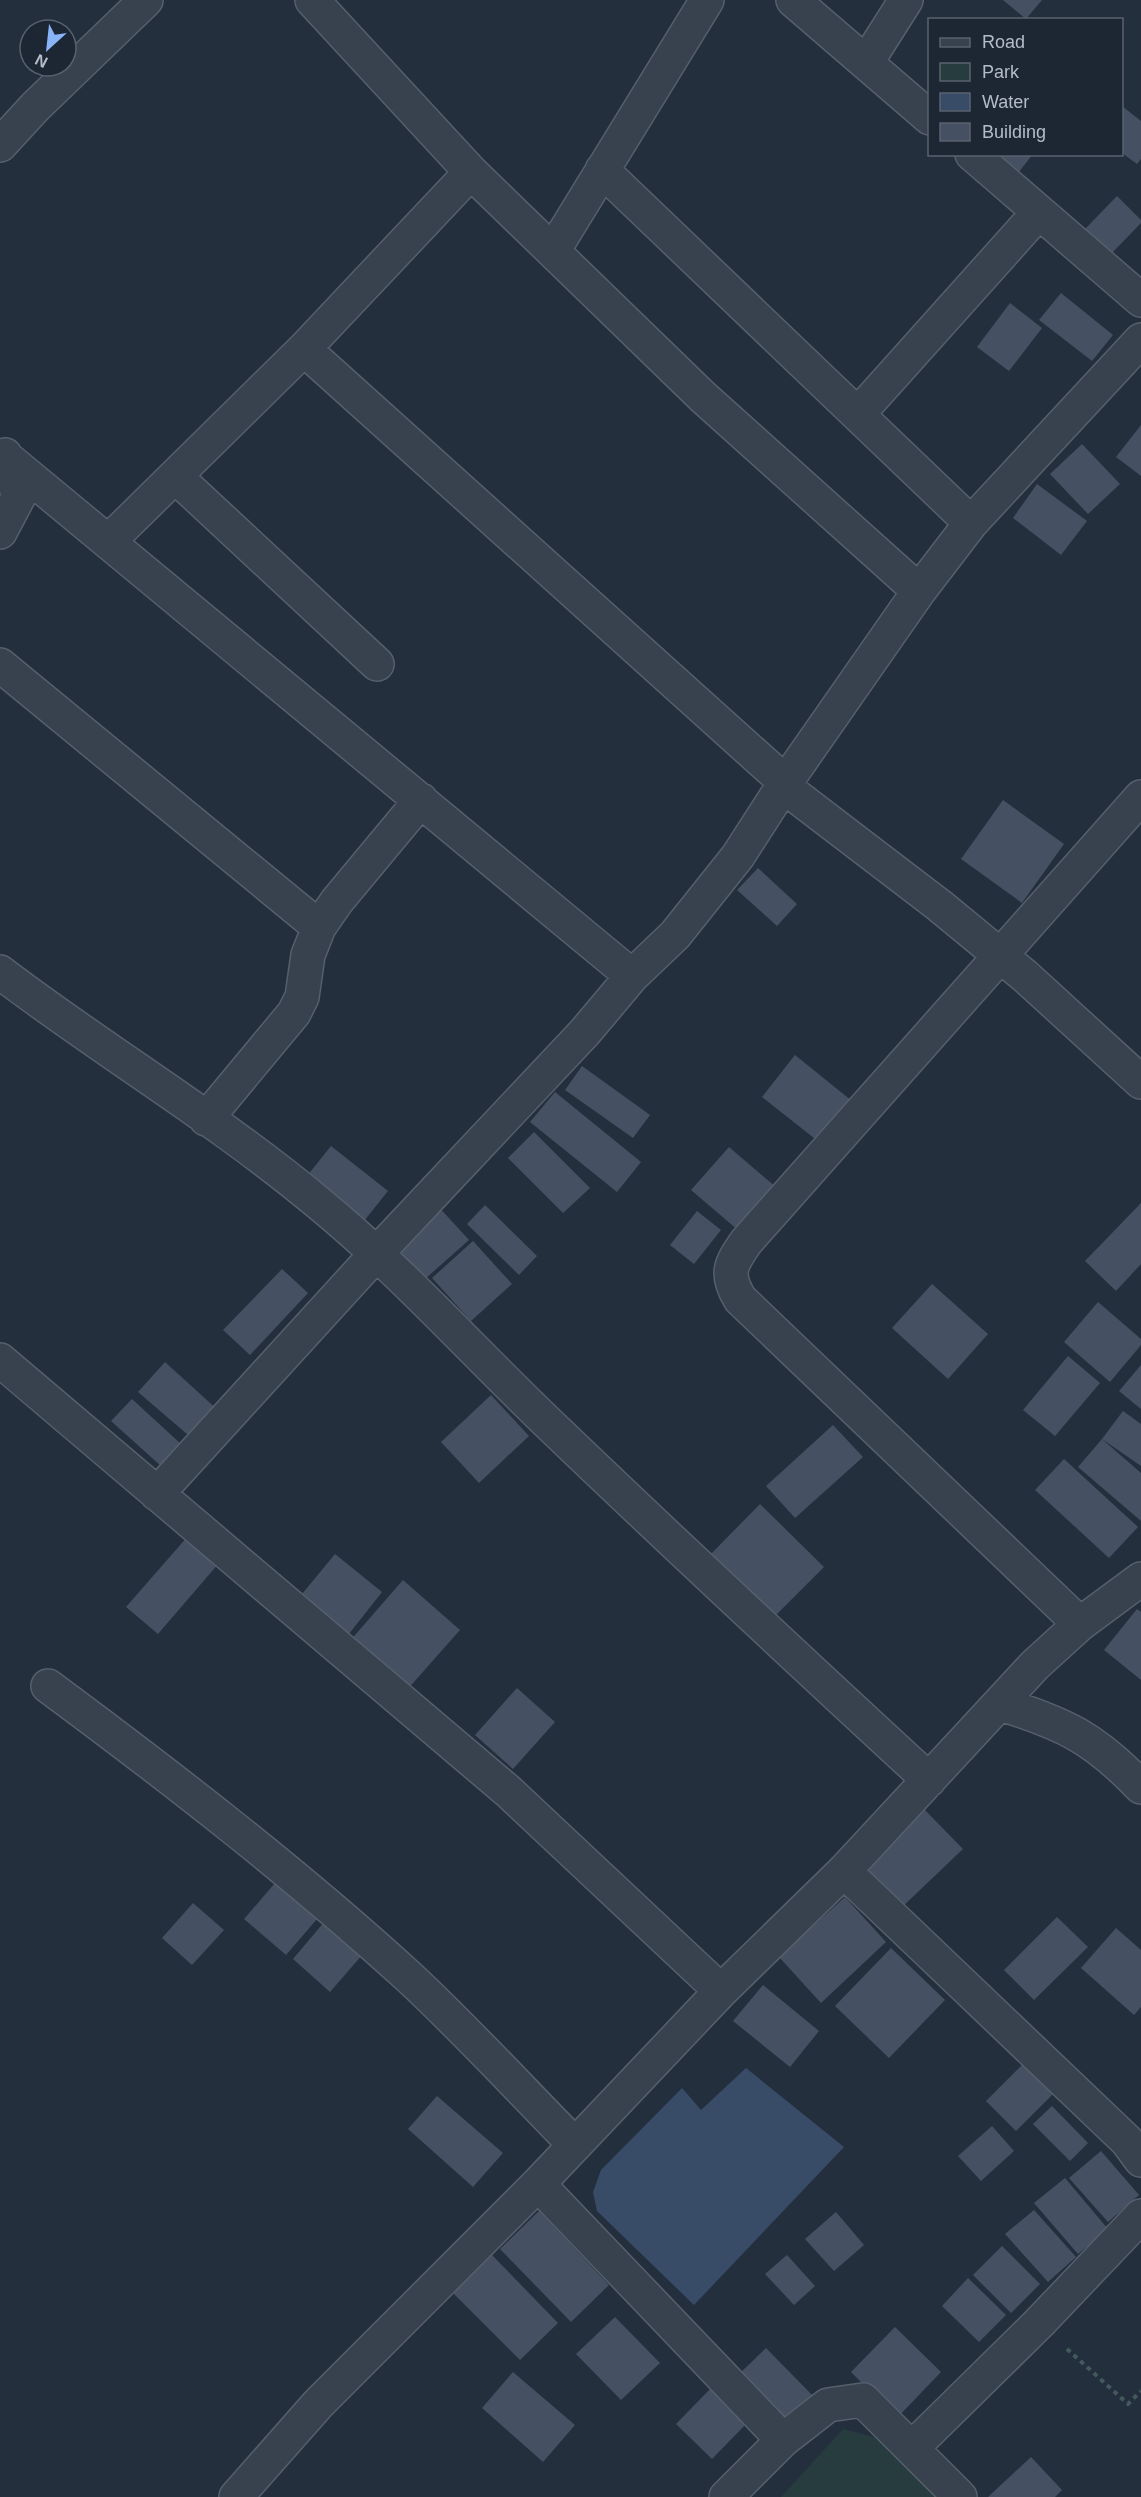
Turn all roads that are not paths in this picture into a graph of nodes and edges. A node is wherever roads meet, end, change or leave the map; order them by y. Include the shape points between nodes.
1 (146, 0) edge
2 (312, 0) edge
3 (707, 0) edge
4 (792, 0) edge
5 (906, 0) edge
6 (866, 63) junction
7 (928, 116) edge
8 (0, 145) edge
9 (974, 156) edge
10 (603, 170) junction
11 (471, 172) junction
12 (1039, 212) junction
13 (553, 251) junction
14 (1141, 300) edge
15 (304, 349) junction
16 (1135, 361) edge
17 (858, 414) junction
18 (4, 454) edge
19 (175, 476) junction
20 (971, 523) junction
21 (0, 532) edge
22 (109, 542) junction
23 (919, 591) junction
24 (377, 664) dead end
25 (0, 665) edge
26 (784, 784) junction
27 (1141, 797) edge
28 (421, 800) junction
29 (319, 927) junction
30 (999, 955) junction
31 (0, 972) edge
32 (632, 976) junction
33 (1141, 1082) edge
34 (206, 1119) junction
35 (377, 1253) junction
36 (0, 1360) edge
37 (157, 1494) junction
38 (1141, 1579) edge
39 (1080, 1624) junction
40 (48, 1686) dead end
41 (1001, 1704) junction
42 (929, 1780) junction
43 (1141, 1787) edge
44 (844, 1871) junction
45 (721, 1991) junction
46 (575, 2145) junction
47 (1141, 2160) edge
48 (538, 2184) junction
49 (1141, 2216) edge
50 (783, 2440) junction
51 (913, 2447) junction
52 (236, 2497) edge
53 (726, 2497) edge
54 (960, 2497) edge

1 - 8 street
2 - 11 street
3 - 10 street
4 - 6 street
5 - 6 street
6 - 7 street
9 - 12 street
10 - 13 street
10 - 17 street
11 - 13 street
11 - 15 street
12 - 14 street
12 - 17 street
13 - 23 street via 703,397
15 - 19 street
15 - 26 street
16 - 20 street
17 - 20 street
18 - 21 street via 19,496
18 - 22 street
19 - 22 street
19 - 24 street
20 - 23 street
22 - 28 street
23 - 26 street
25 - 29 street
26 - 30 street
26 - 32 street via 706,899
27 - 30 street
28 - 29 street
28 - 32 street
29 - 34 street via 308,955 302,997 294,1013
30 - 33 street
30 - 39 street via 746,1242 730,1264 731,1284 740,1299
31 - 34 street
32 - 35 street via 585,1032
34 - 35 street via 267,1162
35 - 37 street
35 - 42 street via 551,1426
36 - 37 street
37 - 45 street via 509,1792
38 - 39 street
39 - 41 street via 1035,1665
40 - 46 street via 318,1897 410,1978
41 - 42 street
41 - 43 street via 1069,1728 1118,1763
42 - 44 street
44 - 45 street
44 - 47 street via 1126,2141
45 - 46 street
46 - 48 street
48 - 50 street
48 - 52 street via 318,2404
49 - 51 street
50 - 51 street via 828,2405 863,2400
50 - 53 street
51 - 54 street

